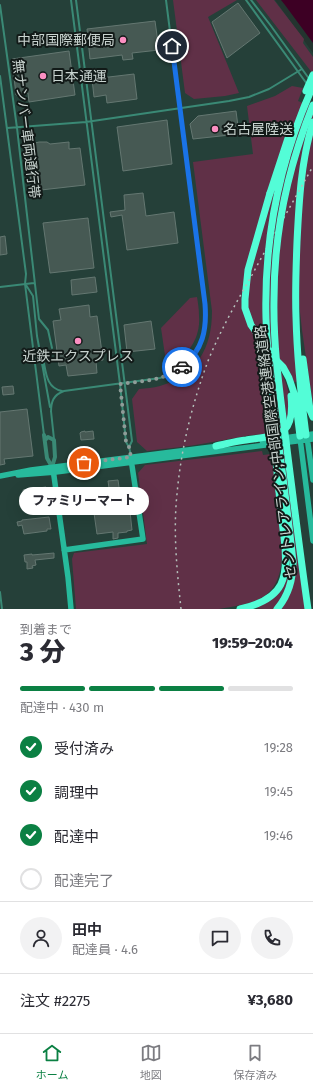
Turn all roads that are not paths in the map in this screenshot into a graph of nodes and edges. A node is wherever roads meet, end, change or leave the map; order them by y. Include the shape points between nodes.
1 (71, 0) edge
2 (76, 0) edge
3 (166, 0) edge
4 (246, 0) edge
5 (251, 0) edge
6 (0, 5) edge
7 (302, 69) junction
8 (298, 72) junction
9 (313, 75) edge
10 (0, 76) edge
11 (313, 85) edge
12 (313, 93) edge
13 (313, 105) edge
14 (179, 108) junction
15 (92, 120) junction
16 (86, 122) junction
17 (313, 122) edge
18 (7, 128) junction
19 (17, 128) junction
20 (34, 283) junction
21 (25, 284) junction
22 (296, 285) junction
23 (0, 286) edge
24 (38, 336) junction
25 (52, 348) dead end
26 (276, 360) junction
27 (269, 369) junction
28 (125, 383) junction
29 (120, 384) junction
30 (64, 391) junction
31 (51, 412) junction
32 (313, 417) edge
33 (45, 437) junction
34 (307, 437) edge
35 (54, 440) junction
36 (216, 446) junction
37 (129, 447) junction
38 (131, 460) junction
39 (53, 469) junction
40 (0, 476) edge
41 (313, 480) edge
42 (137, 496) junction
43 (59, 508) junction
44 (313, 541) edge
45 (64, 550) junction
46 (0, 592) edge
47 (2, 609) edge
48 (71, 609) edge
49 (240, 609) edge
50 (277, 609) edge
51 (308, 609) edge

1 - 16 lane
2 - 15 lane
3 - 14 lane
4 - 8 lane
5 - 7 lane
6 - 19 lane, 無ナンバー車両通行帯
7 - 8 lane
7 - 11 lane
8 - 12 lane
8 - 14 lane via 269,89 249,96
9 - 26 highway, bridge via 282,154 248,270 245,299 248,316 251,325
10 - 18 lane
11 - 27 highway, セントレアライン;中部国際空港連絡道路, bridge via 288,154 274,212 266,301
13 - 51 highway, セントレアライン;中部国際空港連絡道路, bridge via 296,152 284,201 277,244 274,304 278,377
14 - 15 lane
14 - 28 lane via 205,304 205,332 194,355 179,370 160,378
15 - 16 lane
15 - 28 lane
16 - 19 lane
16 - 29 lane
17 - 22 highway via 301,181
18 - 19 lane
18 - 21 lane via 26,274
19 - 20 lane, 無ナンバー車両通行帯
20 - 21 lane
20 - 25 lane, 無ナンバー車両通行帯 via 39,319 48,330
21 - 23 lane
21 - 24 lane via 33,296
21 - 33 lane
22 - 32 highway via 302,352
22 - 34 highway via 297,347
24 - 30 lane via 49,383 54,388
24 - 31 lane
26 - 34 highway via 287,373
26 - 36 highway via 287,380 291,398 291,416 287,428 271,437
27 - 49 highway, bridge via 286,569 283,580 271,596 262,602
27 - 50 highway, セントレアライン;中部国際空港連絡道路, bridge via 293,562 290,586
28 - 29 lane
28 - 37 lane via 132,441
29 - 30 lane
29 - 37 lane via 126,442
30 - 31 lane via 54,397
31 - 35 lane
33 - 35 street
33 - 39 street via 47,458
34 - 36 street
34 - 38 street
34 - 41 street
34 - 44 street
35 - 39 street
36 - 38 street
37 - 38 lane
38 - 39 street
38 - 42 street
39 - 40 street via 31,475
39 - 43 street
42 - 43 street
42 - 45 street via 143,539
43 - 45 street
45 - 48 street
46 - 47 lane

